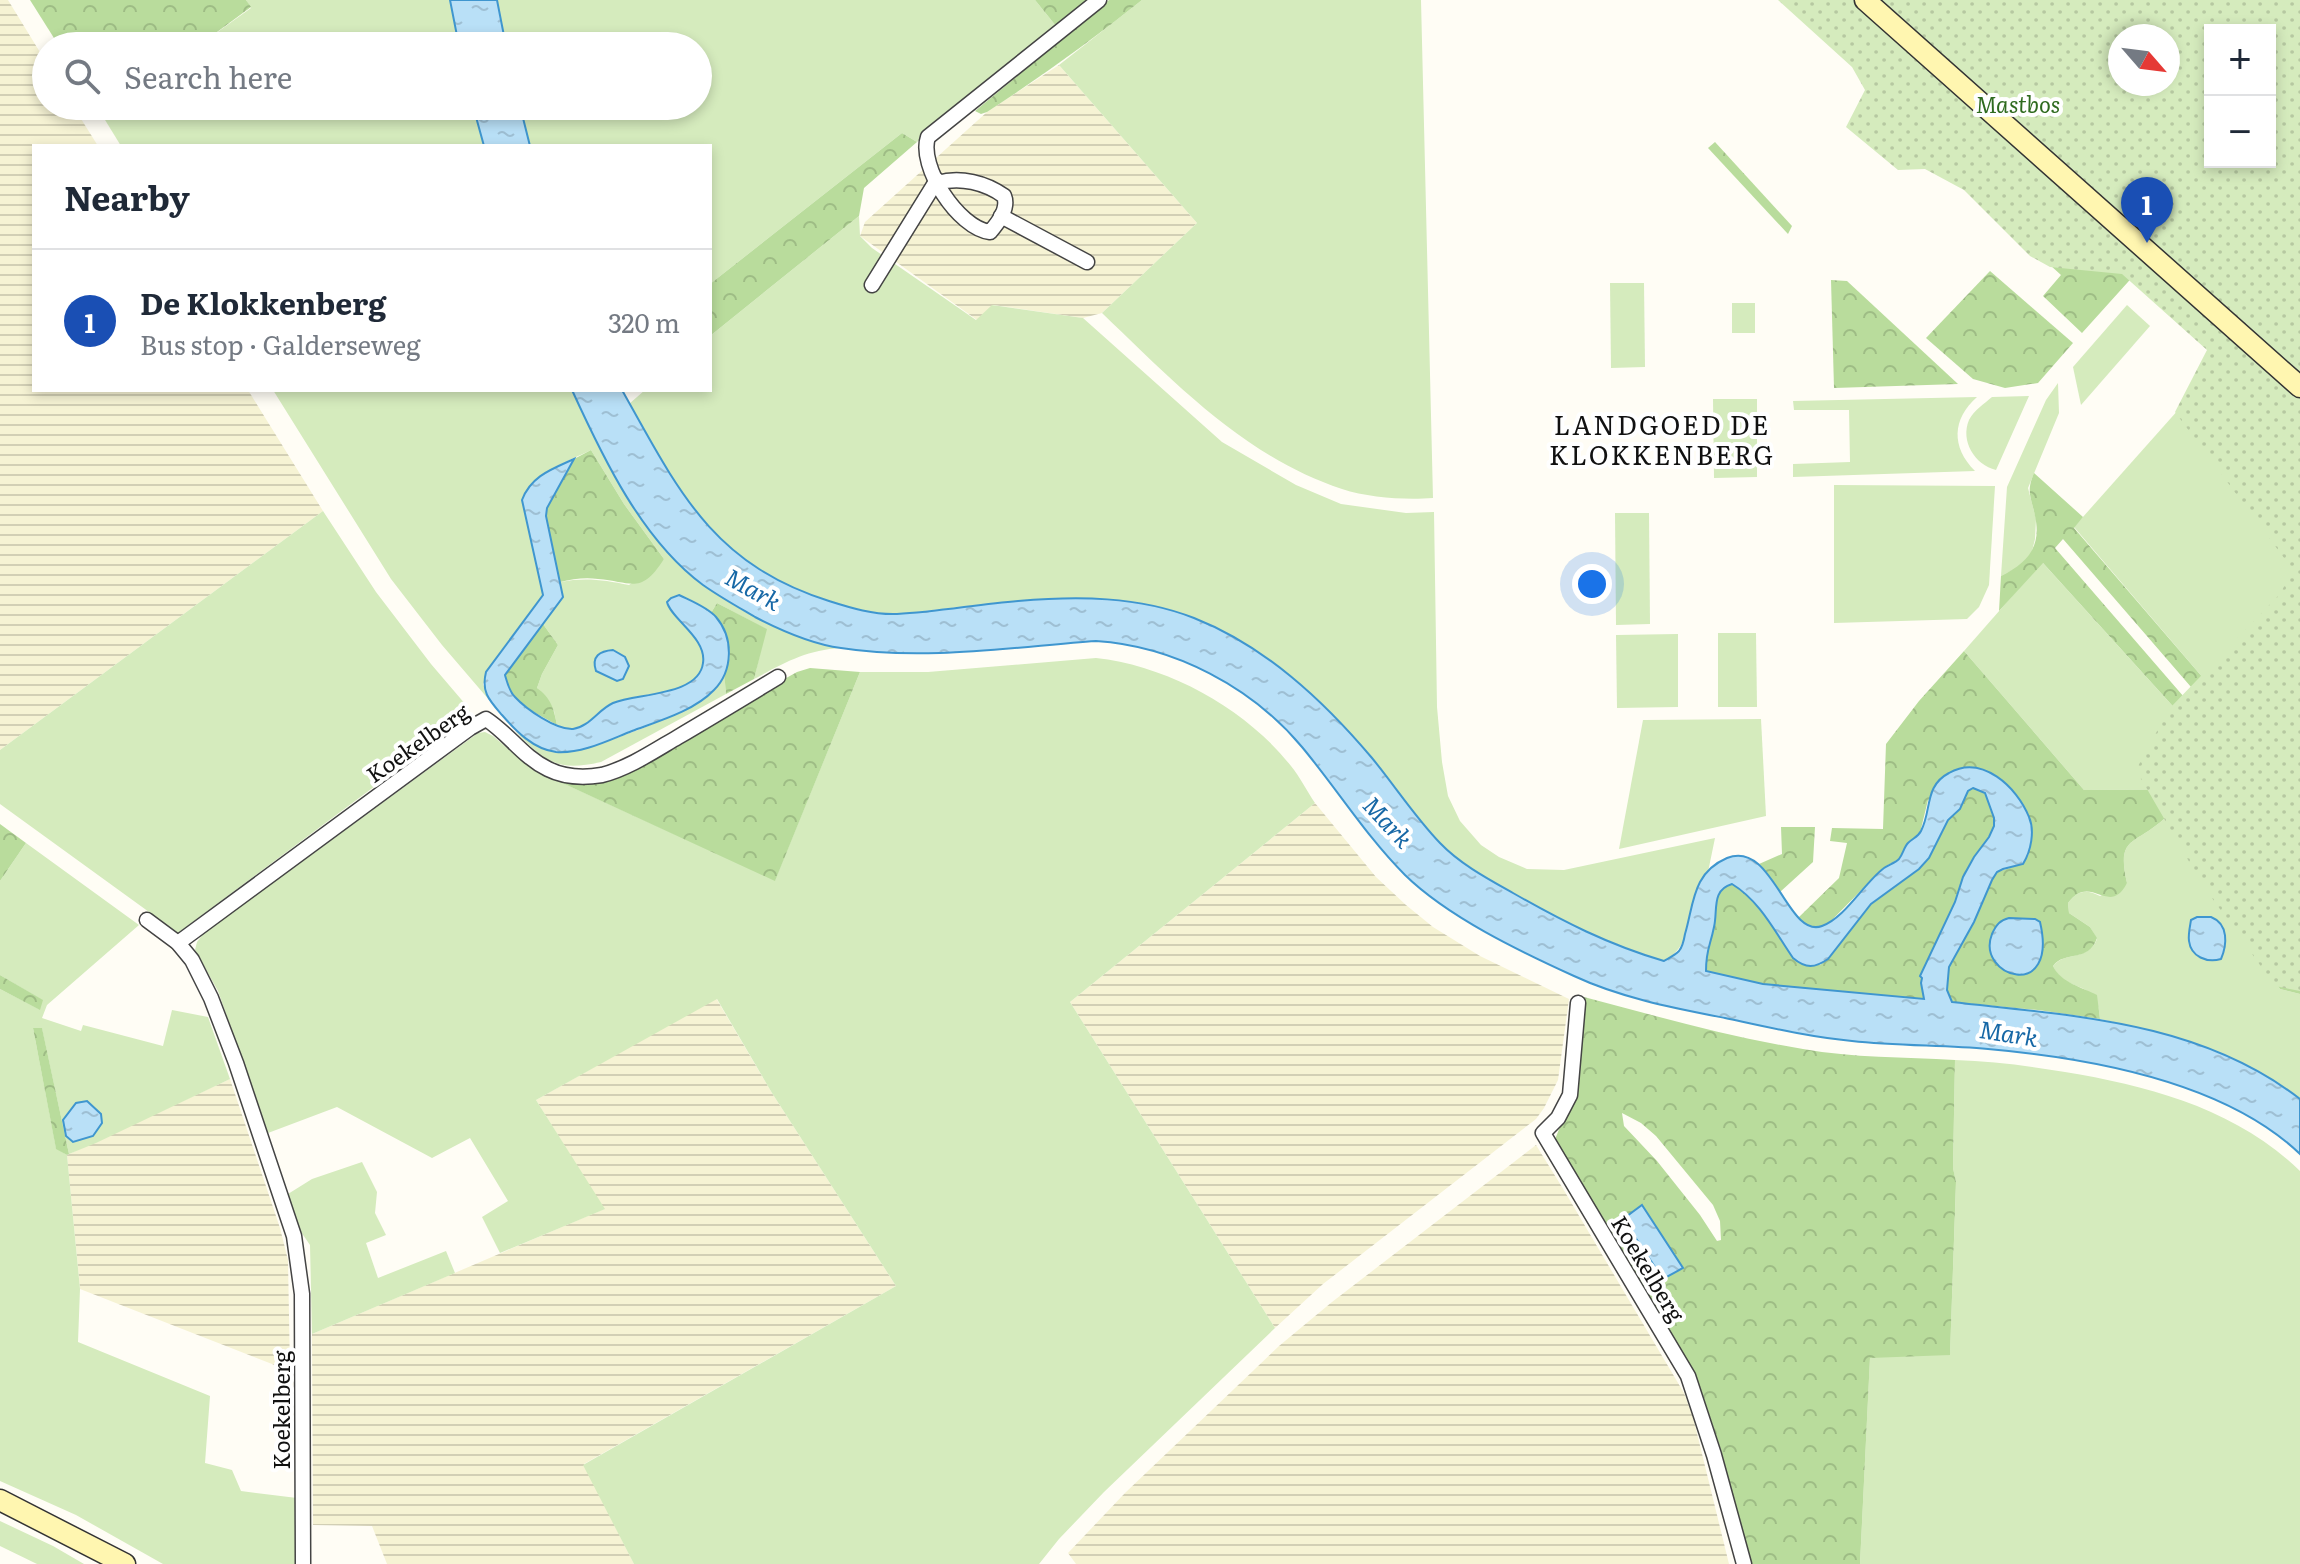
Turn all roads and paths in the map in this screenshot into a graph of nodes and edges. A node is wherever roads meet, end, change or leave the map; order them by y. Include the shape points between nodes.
1 (1099, 0) edge
2 (1865, 0) edge
3 (938, 182) junction
4 (1001, 216) junction
5 (1087, 262) dead end
6 (872, 285) dead end
7 (2300, 387) edge
8 (778, 677) dead end
9 (147, 920) dead end
10 (178, 943) junction
11 (1578, 1003) dead end
12 (0, 1500) edge
13 (125, 1564) edge
14 (303, 1564) edge
15 (1744, 1564) edge

1 - 3 street via 928,137 925,153
2 - 7 street
3 - 4 street via 978,183 996,190 1006,202
3 - 4 street via 959,215 979,230 990,232
3 - 6 street
4 - 5 street
8 - 10 street, Koekelberg via 631,764 603,774 582,777 547,769 486,719
9 - 10 street, Koekelberg
10 - 14 street, Koekelberg via 211,998 294,1236 302,1294
11 - 15 street, Koekelberg via 1570,1095 1543,1133 1688,1376
12 - 13 street

